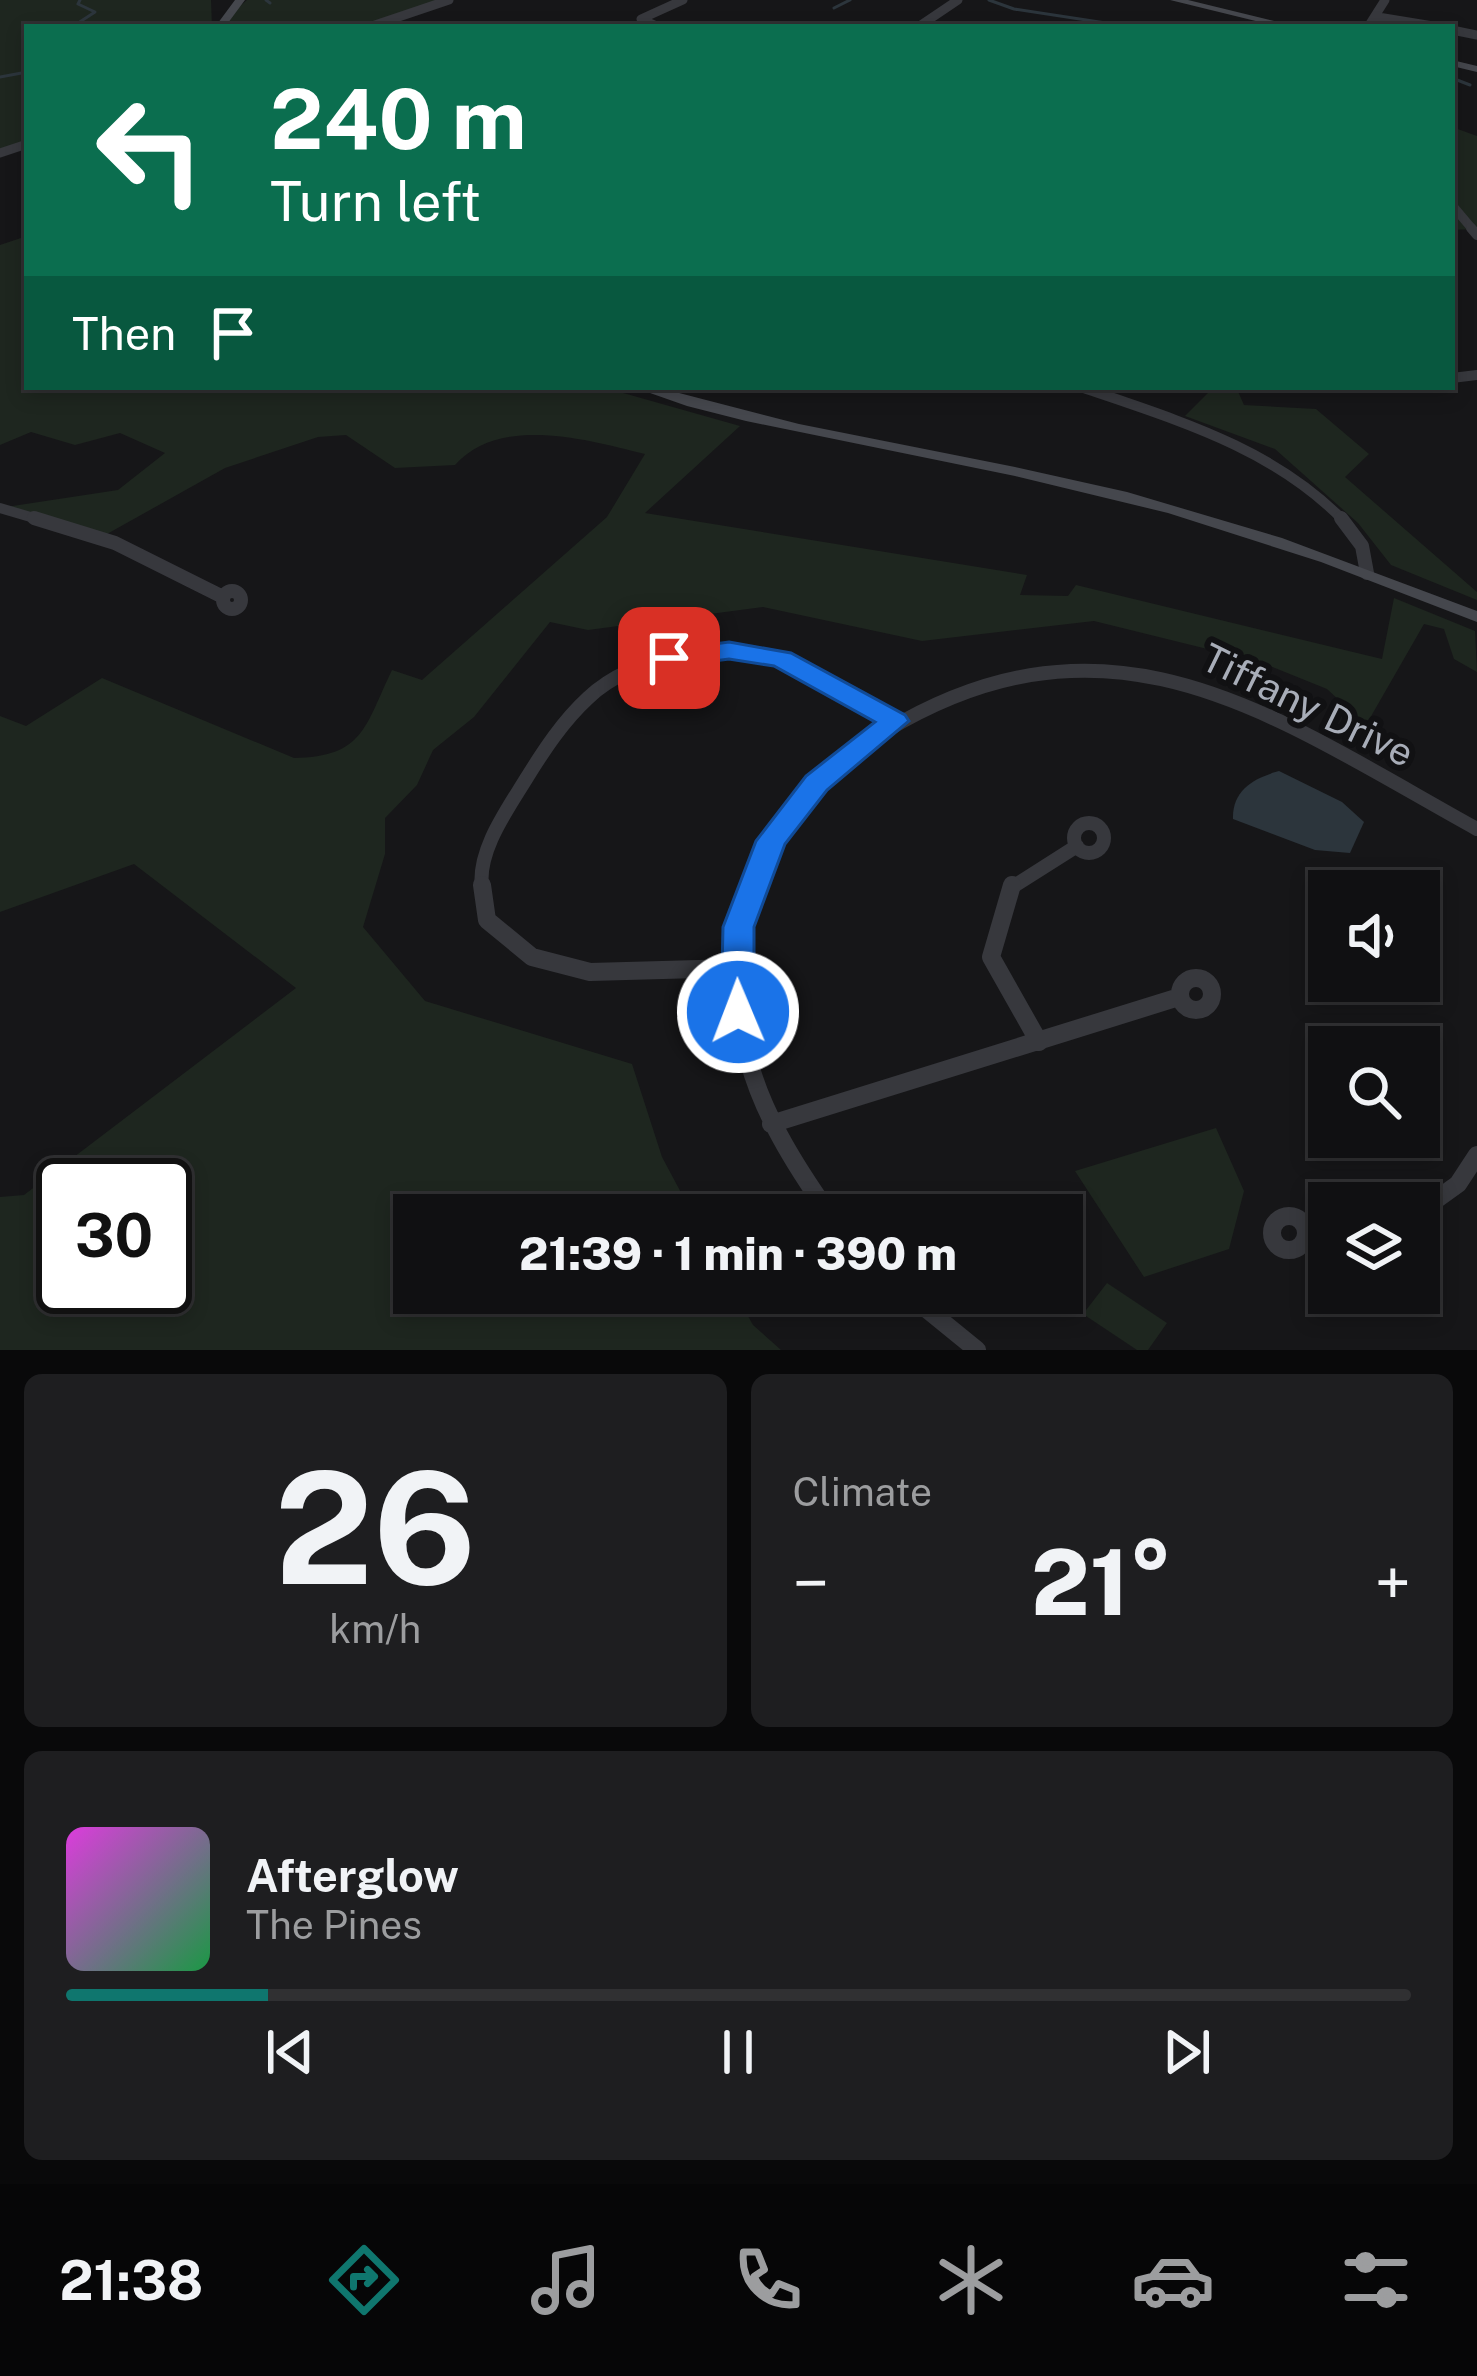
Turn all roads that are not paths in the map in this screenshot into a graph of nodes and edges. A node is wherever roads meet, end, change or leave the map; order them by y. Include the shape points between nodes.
1 (449, 0) edge
2 (683, 0) edge
3 (958, 0) edge
4 (1175, 0) edge
5 (1371, 0) edge
6 (1384, 1) edge
7 (218, 5) dead end
8 (1378, 16) junction
9 (625, 23) dead end
10 (220, 24) edge
11 (379, 24) edge
12 (647, 24) joint
13 (922, 24) edge
14 (1281, 24) edge
15 (1371, 24) edge
16 (1422, 24) edge
17 (1455, 209) edge
18 (1477, 235) edge
19 (651, 390) edge
20 (1096, 390) edge
21 (0, 508) edge
22 (1367, 573) junction
23 (224, 597) dead end
24 (1477, 617) edge
25 (895, 721) junction
26 (1477, 830) edge
27 (1077, 847) dead end
28 (735, 968) junction
29 (1179, 997) dead end
30 (1039, 1042) junction
31 (771, 1124) junction
32 (1477, 1155) edge
33 (811, 1194) edge
34 (1440, 1197) edge
35 (933, 1314) edge
36 (977, 1350) edge

1 - 11 street
2 - 12 street via 641,19
3 - 13 street
4 - 14 main road
5 - 6 street
6 - 8 street
7 - 10 main road
8 - 15 street
8 - 16 street
9 - 12 street
17 - 18 street
19 - 22 main road via 1111,493
20 - 22 street via 1279,463 1357,536
21 - 23 street via 129,549
22 - 24 main road
25 - 26 street, Tiffany Drive via 974,688 1058,668 1178,681 1302,734
25 - 28 street, Tiffany Drive via 816,783 771,841 739,927
25 - 28 street via 782,659 729,650 629,671 590,695 549,742 480,871 488,920 532,957 590,972
27 - 30 street via 1012,884 991,957
28 - 31 street, Tiffany Drive via 739,1037
29 - 30 street
30 - 31 street
31 - 33 street, Tiffany Drive
32 - 34 street
35 - 36 street

